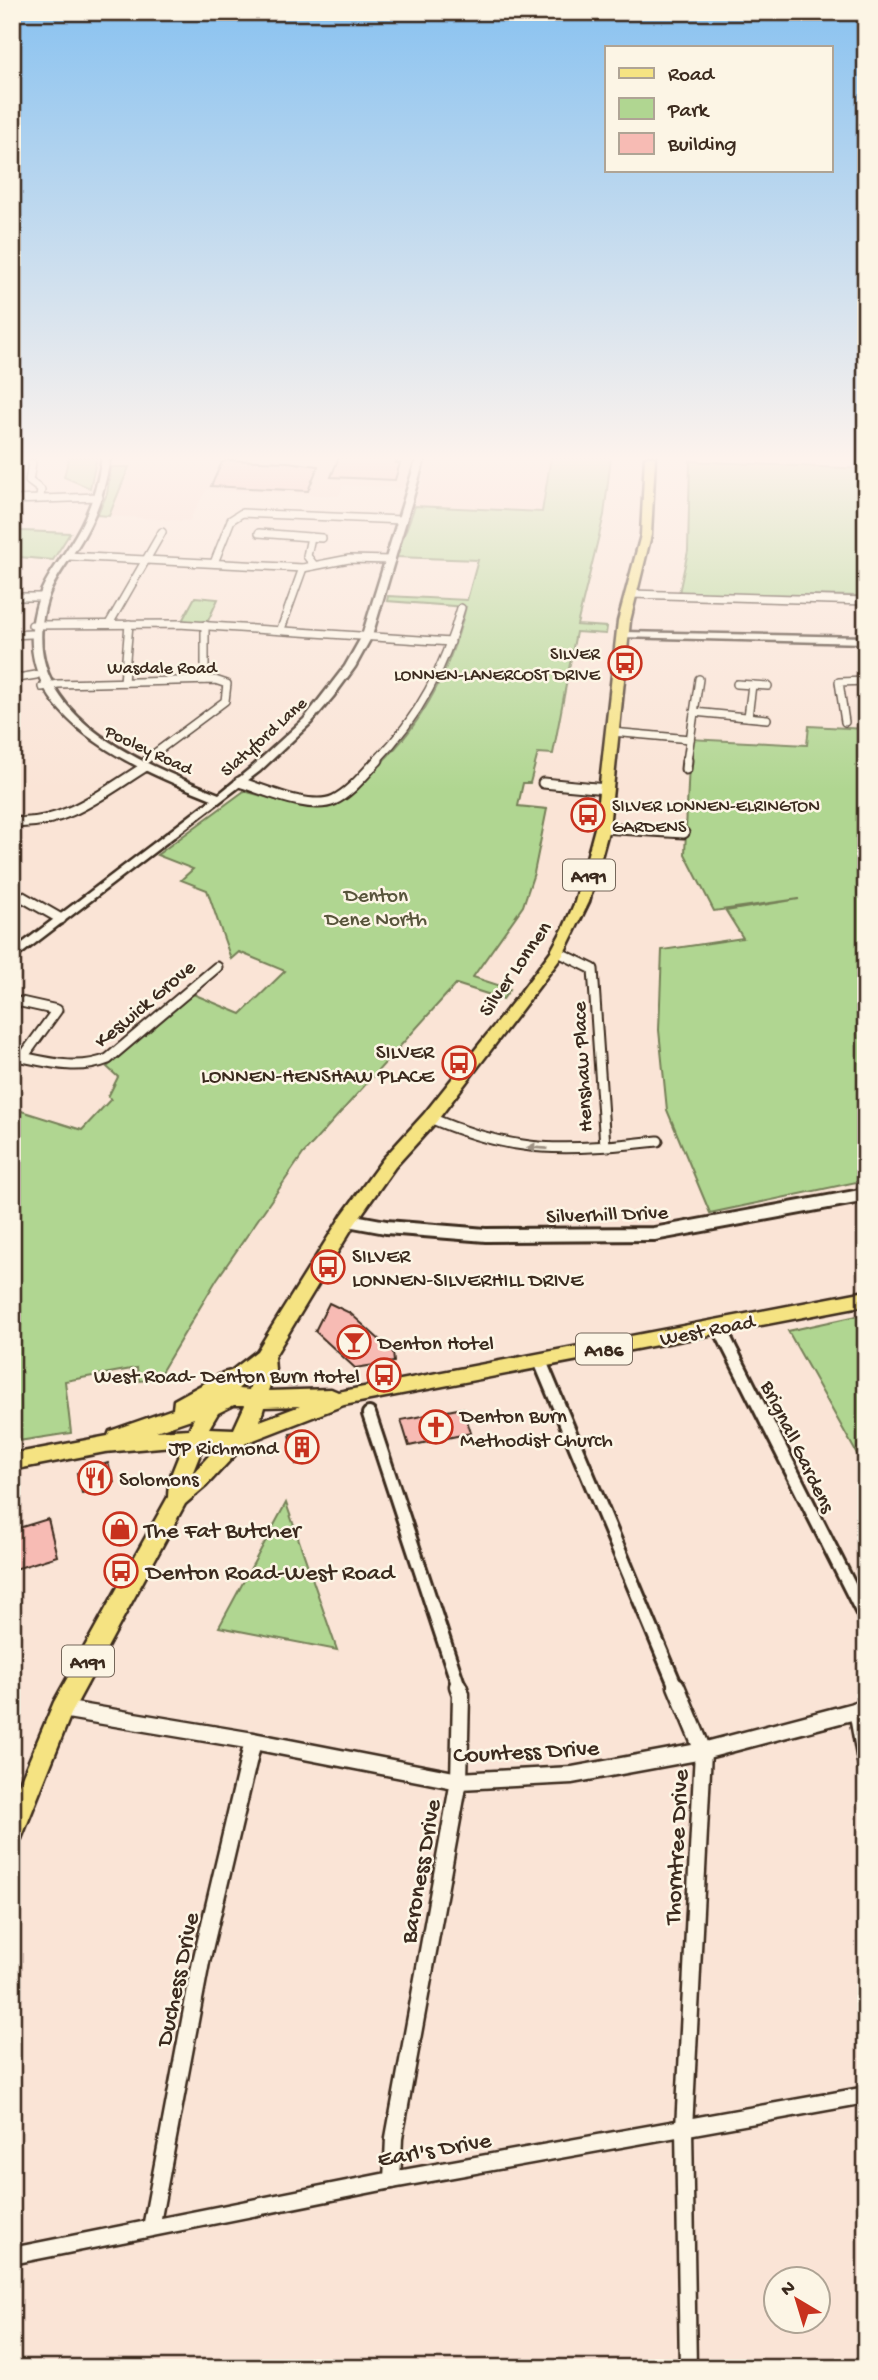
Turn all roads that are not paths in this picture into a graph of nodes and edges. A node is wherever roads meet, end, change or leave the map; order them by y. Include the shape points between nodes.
1 (60, 568) edge
2 (141, 568) edge
3 (303, 568) edge
4 (388, 568) edge
5 (638, 568) edge
6 (631, 594) junction
7 (12, 597) edge
8 (43, 597) junction
9 (866, 601) edge
10 (461, 608) dead end
11 (109, 624) junction
12 (129, 624) junction
13 (205, 625) junction
14 (281, 629) junction
15 (31, 630) junction
16 (12, 635) edge
17 (623, 635) junction
18 (367, 636) junction
19 (866, 640) edge
20 (451, 642) junction
21 (36, 675) junction
22 (12, 679) edge
23 (699, 679) dead end
24 (205, 680) junction
25 (866, 681) edge
26 (124, 682) junction
27 (737, 684) dead end
28 (752, 685) junction
29 (768, 686) dead end
30 (42, 687) junction
31 (694, 712) junction
32 (748, 717) junction
33 (767, 719) dead end
34 (845, 722) dead end
35 (612, 732) junction
36 (690, 739) junction
37 (145, 763) junction
38 (686, 769) dead end
39 (239, 782) junction
40 (543, 783) dead end
41 (606, 789) junction
42 (220, 798) junction
43 (12, 822) edge
44 (602, 828) junction
45 (684, 833) dead end
46 (12, 891) edge
47 (61, 919) junction
48 (558, 952) junction
49 (12, 957) edge
50 (217, 967) dead end
51 (21, 1002) dead end
52 (18, 1056) edge
53 (430, 1118) junction
54 (658, 1141) dead end
55 (605, 1146) junction
56 (866, 1195) edge
57 (348, 1220) junction
58 (866, 1298) edge
59 (719, 1327) junction
60 (540, 1361) junction
61 (264, 1363) junction
62 (243, 1372) junction
63 (257, 1398) junction
64 (214, 1402) junction
65 (299, 1404) junction
66 (369, 1414) dead end
67 (159, 1432) junction
68 (197, 1436) junction
69 (240, 1436) junction
70 (12, 1462) edge
71 (184, 1468) junction
72 (209, 1469) junction
73 (178, 1498) junction
74 (866, 1619) edge
75 (62, 1709) junction
76 (861, 1709) edge
77 (253, 1741) junction
78 (703, 1751) junction
79 (866, 1761) edge
80 (459, 1781) junction
81 (12, 1831) edge
82 (866, 2095) edge
83 (684, 2129) junction
84 (392, 2180) junction
85 (150, 2228) junction
86 (12, 2256) edge
87 (688, 2368) edge

1 - 8 street, Pooley Road
2 - 11 street
3 - 14 street
4 - 18 street, Slatyford Lane
5 - 6 main road, Silver Lonnen / A191
6 - 9 street
6 - 17 main road, Silver Lonnen / A191
7 - 8 street
8 - 15 street, Pooley Road
10 - 20 street
11 - 12 street
11 - 15 street
12 - 13 street
12 - 26 street
13 - 14 street
13 - 24 street
14 - 18 street
15 - 16 street
15 - 21 street, Pooley Road
17 - 19 street
17 - 35 main road, Silver Lonnen / A191
18 - 20 street
18 - 39 street, Slatyford Lane via 356,659 315,714
20 - 39 street via 424,706 390,748 338,797 319,803
21 - 22 street
21 - 30 street, Pooley Road
23 - 31 street
24 - 26 street, Wasdale Road
24 - 37 street, Wasdale Road via 227,684 225,701
25 - 34 street via 839,682
26 - 30 street, Wasdale Road
27 - 28 street
28 - 29 street
28 - 32 street
30 - 37 street, Pooley Road via 57,710 86,736
31 - 32 street
31 - 36 street
32 - 33 street
35 - 36 street
35 - 41 main road, Silver Lonnen / A191
36 - 38 street
37 - 42 street, Pooley Road
37 - 43 street via 58,817 40,823
39 - 42 street, Slatyford Lane
40 - 41 street
41 - 44 main road, Silver Lonnen / A191
42 - 47 street, Slatyford Lane
44 - 45 street
44 - 48 main road, Silver Lonnen / A191 via 582,902
46 - 47 street
47 - 49 street, Slatyford Lane
48 - 53 main road, Silver Lonnen / A191
48 - 55 street, Henshaw Place via 593,969
50 - 52 street, Keswick Grove via 97,1065 83,1067
51 - 52 street via 57,1010
55 -> 53 street, Henshaw Place via 518,1147 472,1136
53 - 57 main road, Silver Lonnen / A191 via 389,1163
54 - 55 street
56 - 57 street, Silverhill Drive via 654,1234 486,1235
57 - 61 main road, Silver Lonnen / A191
58 - 59 main road, West Road / A186
59 - 60 main road, West Road / A186
59 - 74 street, Brignall Gardens
60 - 65 main road, West Road / A186
60 - 78 street, Thorntree Drive
61 - 62 main road, Silver Lonnen / A191
61 - 63 main road, Silver Lonnen / A191
61 - 65 main road via 275,1384
62 - 64 main road, Silver Lonnen / A191
62 - 67 main road
63 - 64 main road, A186
63 - 65 main road, West Road / A186
63 - 69 main road, A191
64 - 67 main road, A186
64 - 68 main road, A191 via 202,1417
65 - 69 main road, West Road / A186
65 - 72 main road
66 - 80 street, Baroness Drive via 461,1694
67 - 68 main road, A186
67 - 70 main road, A186
67 - 71 main road via 177,1449
68 - 69 main road, A186
68 - 71 main road, A191
69 - 72 main road, A191
71 - 73 main road, A191
72 - 73 main road, A191
73 - 75 main road, A191
75 - 77 street, Countess Drive
75 - 81 main road, A191
76 - 78 street, Countess Drive
76 - 79 street
77 - 80 street, Countess Drive
77 - 85 street, Duchess Drive via 201,1962
78 - 80 street, Countess Drive via 572,1775
78 - 83 street, Thorntree Drive
80 - 84 street, Baroness Drive via 394,2138
82 - 83 street, Earl's Drive
83 - 84 street, Earl's Drive
83 - 87 street, Thorntree Drive
84 - 85 street, Earl's Drive
85 - 86 street, Earl's Drive

